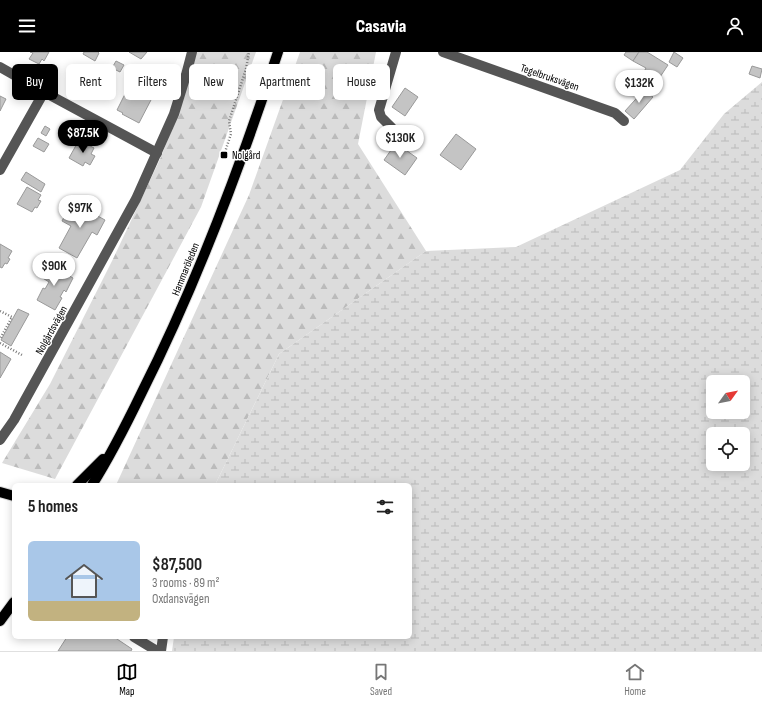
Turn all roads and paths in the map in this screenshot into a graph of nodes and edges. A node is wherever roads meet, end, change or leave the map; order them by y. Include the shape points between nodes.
1 (192, 52) edge
2 (249, 52) edge
3 (278, 52) edge
4 (396, 52) edge
5 (443, 52) edge
6 (0, 67) edge
7 (12, 74) edge
8 (39, 100) edge
9 (58, 100) edge
10 (624, 121) dead end
11 (392, 128) dead end
12 (157, 153) junction
13 (224, 155) dead end
14 (0, 170) edge
15 (0, 311) edge
16 (0, 339) edge
17 (0, 343) edge
18 (22, 355) dead end
19 (0, 440) edge
20 (113, 447) junction
21 (79, 483) edge
22 (93, 483) edge
23 (0, 492) edge
24 (12, 495) edge
25 (12, 605) edge
26 (0, 621) edge
27 (163, 639) edge
28 (139, 643) edge
29 (157, 651) edge
30 (161, 651) edge

1 - 12 street, Nolgårdsvägen via 174,114
2 - 13 path via 229,121 231,134
3 - 20 main road, Hammaröleden via 200,265 169,339
4 - 11 street via 379,110 381,117
5 - 10 street, Tegelbruksvägen via 615,113
6 - 7 street
8 - 14 street
9 - 12 street
12 - 19 street, Nolgårdsvägen via 118,234 14,420
15 - 16 path via 12,317
17 - 18 path
20 - 21 main road
20 - 22 main road, Hammaröleden
23 - 24 main road
25 - 26 main road
27 - 30 street
28 - 29 street

